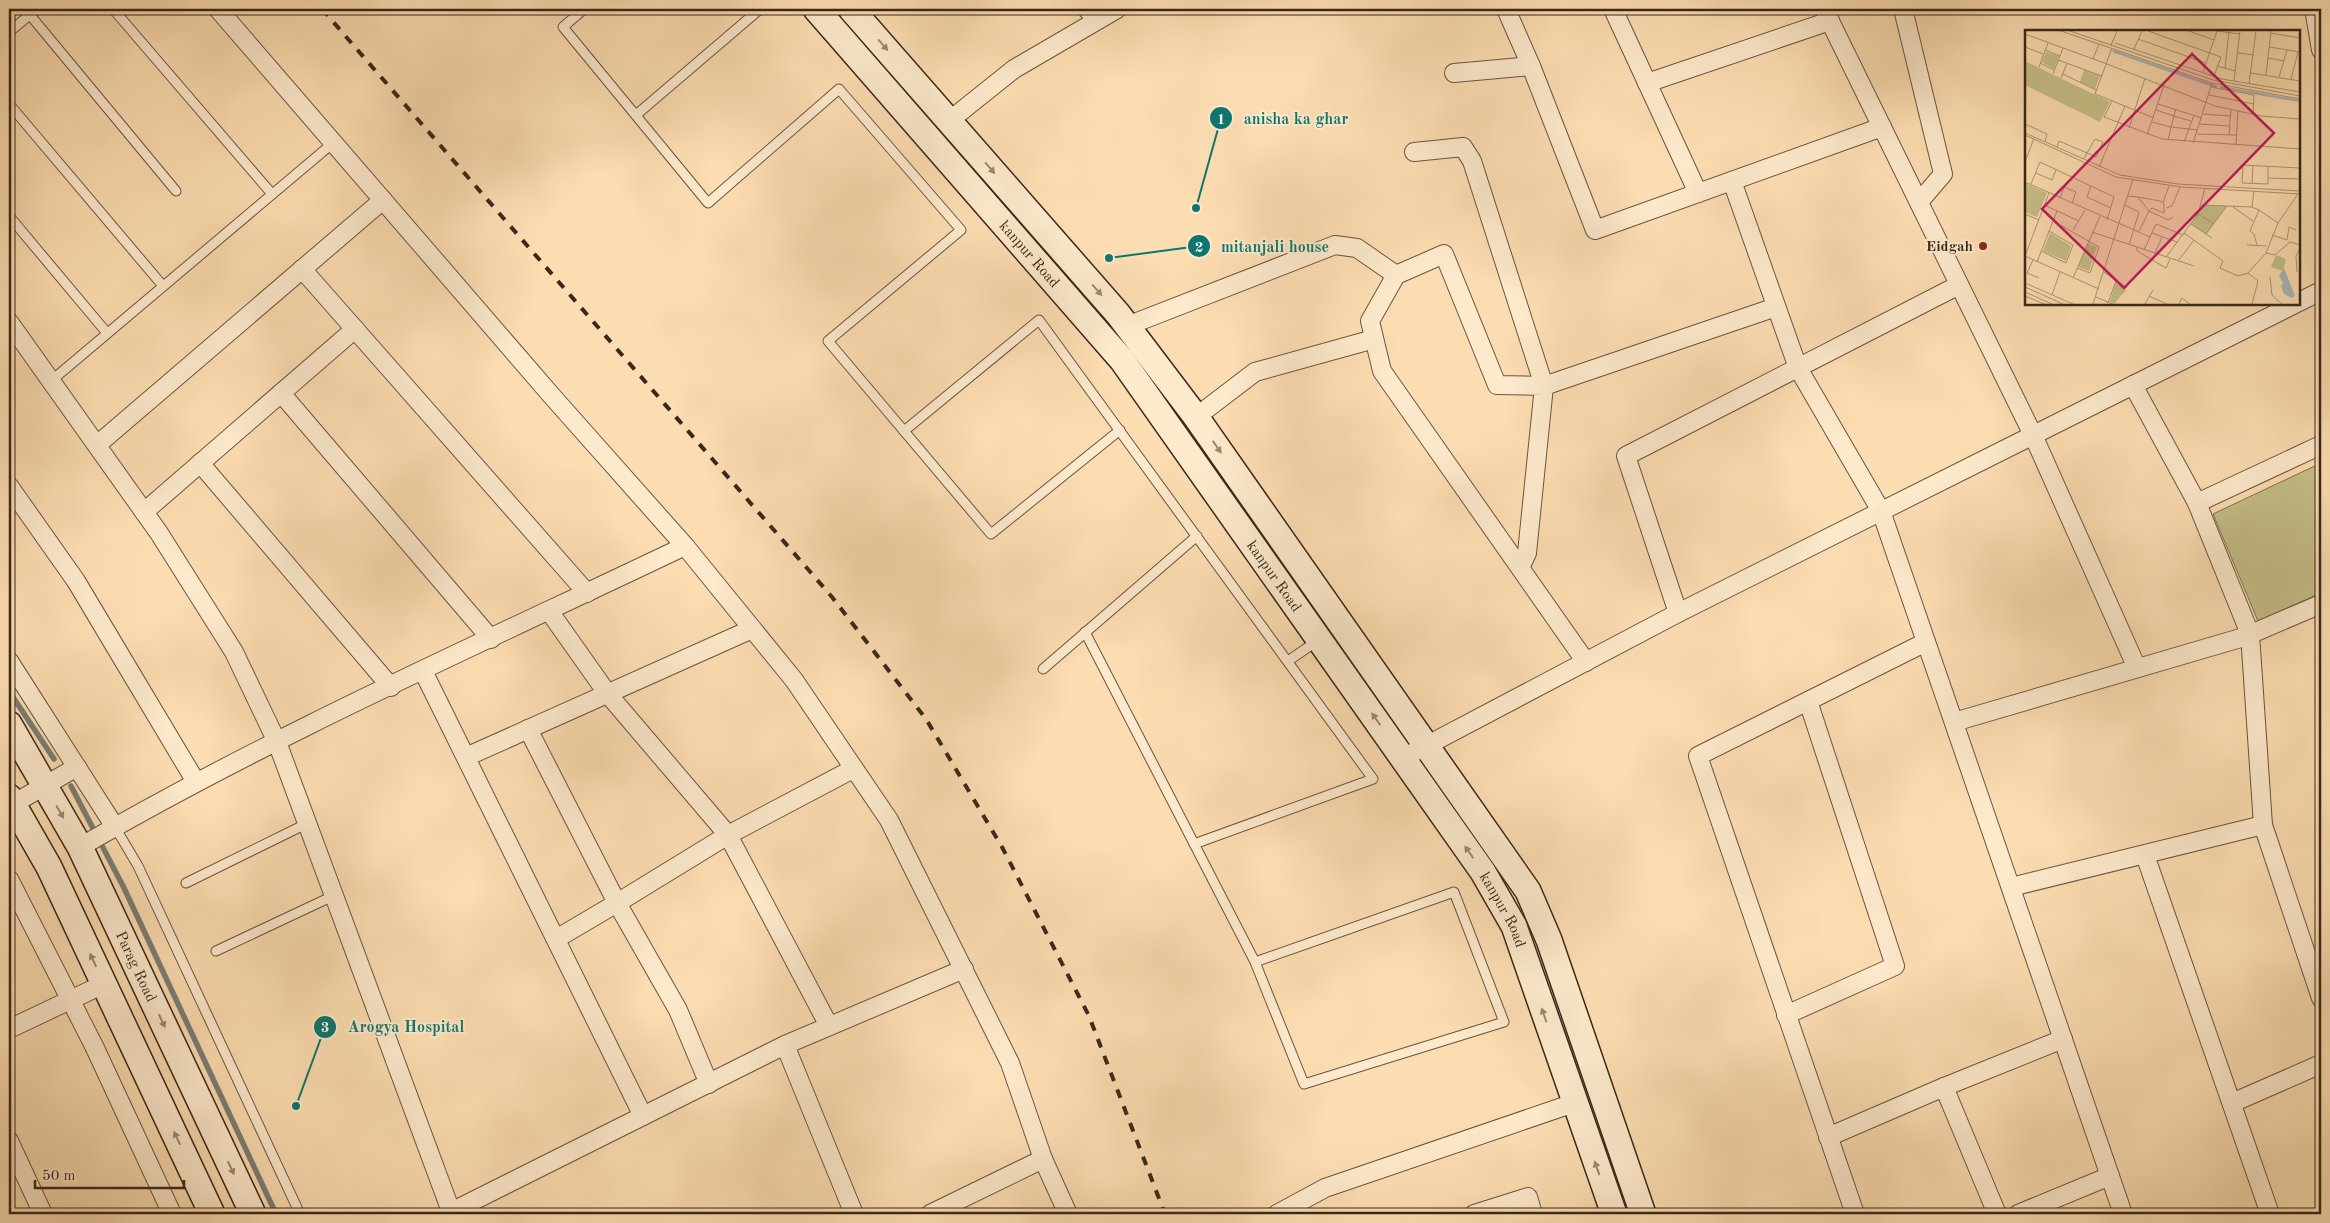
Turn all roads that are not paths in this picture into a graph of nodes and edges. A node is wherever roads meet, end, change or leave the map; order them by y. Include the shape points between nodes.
1 (114, 9) edge
2 (218, 9) edge
3 (584, 9) edge
4 (760, 9) edge
5 (816, 9) edge
6 (851, 9) edge
7 (1117, 9) edge
8 (1506, 9) edge
9 (1613, 9) edge
10 (1903, 9) edge
11 (2314, 9) edge
12 (33, 12) edge
13 (1092, 14) edge
14 (1827, 15) edge
15 (9, 32) edge
16 (2321, 50) edge
17 (1531, 66) junction
18 (1454, 73) dead end
19 (1647, 83) junction
20 (9, 104) edge
21 (942, 113) junction
22 (636, 115) junction
23 (914, 121) junction
24 (1882, 127) junction
25 (333, 142) junction
26 (1414, 152) dead end
27 (1732, 181) junction
28 (176, 191) dead end
29 (1698, 193) junction
30 (272, 194) junction
31 (1014, 196) junction
32 (383, 200) junction
33 (1919, 202) junction
34 (994, 212) junction
35 (9, 216) edge
36 (302, 270) junction
37 (1396, 275) junction
38 (1959, 285) junction
39 (163, 286) junction
40 (2321, 291) edge
41 (2300, 302) edge
42 (2293, 305) edge
43 (1776, 307) junction
44 (9, 322) edge
45 (1127, 326) junction
46 (355, 329) junction
47 (107, 334) junction
48 (1374, 339) junction
49 (1798, 368) junction
50 (51, 381) junction
51 (2134, 385) junction
52 (1544, 386) junction
53 (281, 392) junction
54 (1196, 417) junction
55 (1120, 430) junction
56 (904, 431) junction
57 (2033, 435) junction
58 (97, 445) junction
59 (2321, 445) edge
60 (200, 463) junction
61 (9, 486) edge
62 (2197, 503) junction
63 (1881, 511) junction
64 (144, 512) junction
65 (1197, 536) junction
66 (685, 546) junction
67 (1520, 568) junction
68 (587, 593) junction
69 (2321, 604) edge
70 (549, 611) junction
71 (1678, 613) junction
72 (752, 629) junction
73 (1085, 632) junction
74 (2250, 634) junction
75 (491, 639) junction
76 (1320, 640) junction
77 (1926, 642) junction
78 (9, 661) edge
79 (1288, 662) junction
80 (1586, 662) junction
81 (2137, 668) junction
82 (1043, 669) dead end
83 (423, 672) junction
84 (391, 687) junction
85 (607, 693) junction
86 (1808, 701) junction
87 (1954, 722) junction
88 (9, 724) edge
89 (528, 729) junction
90 (277, 742) junction
91 (1426, 746) junction
92 (466, 757) junction
93 (1403, 758) junction
94 (77, 767) junction
95 (853, 769) junction
96 (196, 782) junction
97 (44, 786) junction
98 (11, 801) edge
99 (306, 824) junction
100 (2263, 825) junction
101 (115, 827) junction
102 (728, 835) junction
103 (1194, 844) junction
104 (80, 847) junction
105 (2145, 855) junction
106 (186, 884) dead end
107 (10, 885) edge
108 (2011, 887) junction
109 (334, 896) junction
110 (617, 903) junction
111 (556, 939) junction
112 (216, 951) dead end
113 (1255, 962) junction
114 (964, 969) junction
115 (104, 984) junction
116 (2321, 998) edge
117 (71, 1000) junction
118 (1786, 1015) junction
119 (829, 1026) junction
120 (9, 1029) edge
121 (2063, 1038) junction
122 (785, 1045) junction
123 (2321, 1064) edge
124 (709, 1084) junction
125 (1944, 1088) junction
126 (1574, 1103) junction
127 (2232, 1103) junction
128 (643, 1116) junction
129 (1828, 1137) junction
130 (9, 1141) edge
131 (1043, 1158) junction
132 (2110, 1176) junction
133 (452, 1213) edge
134 (43, 1214) edge
135 (172, 1214) edge
136 (212, 1214) edge
137 (253, 1214) edge
138 (300, 1214) edge
139 (854, 1214) edge
140 (930, 1214) edge
141 (1068, 1214) edge
142 (1277, 1214) edge
143 (1474, 1214) edge
144 (1533, 1214) edge
145 (1614, 1214) edge
146 (1643, 1214) edge
147 (1854, 1214) edge
148 (1997, 1214) edge
149 (2018, 1214) edge
150 (2123, 1214) edge
151 (2270, 1214) edge

1 - 30 lane
2 - 25 street
3 - 22 lane via 563,27
4 - 22 lane
5 - 23 street, kanpur Road
6 -> 21 street
7 - 13 street
8 - 17 street
9 - 19 street
10 - 33 street via 1943,174
11 - 16 street
12 - 15 lane
12 - 28 lane
13 - 21 street
14 - 19 street
14 - 24 street
17 - 18 street
17 - 29 street via 1595,230
19 - 29 street
20 - 39 lane
21 - 23 street
21 -> 31 street
22 - 56 lane via 708,203 839,89 961,230 828,341
23 - 34 street, kanpur Road
24 - 27 street
24 - 33 street
25 - 30 lane
25 - 32 street
26 - 52 street via 1463,147 1472,161
27 - 29 street
27 - 43 street
30 - 39 lane
31 - 34 street
31 -> 45 street
32 - 36 street
32 - 66 street
33 - 38 street
34 - 76 street, kanpur Road via 1122,360
35 - 47 lane
36 - 46 street
36 - 58 street
37 - 45 street via 1357,248 1335,244
37 - 48 street via 1370,321
37 - 52 street via 1444,254 1497,385
38 - 49 street
38 - 57 street
39 - 47 lane
40 - 41 street
42 - 51 street
43 - 49 street
43 - 52 street
44 - 50 street
45 - 54 street
46 - 53 street
46 - 68 street
47 - 50 lane
48 - 54 street via 1256,372
48 - 67 street via 1382,371
49 - 63 street
49 - 71 street via 1626,456
50 - 58 street
51 - 57 street
51 - 62 street
52 - 67 street via 1528,553
53 - 60 street
53 - 75 street
54 -> 91 street
55 - 56 lane via 991,534
55 - 56 lane via 1039,320
55 - 65 lane
57 - 63 street
57 - 81 street
58 - 64 street
59 - 62 street
60 - 64 street
60 - 84 street
61 - 96 street via 76,581
62 - 74 street
63 - 71 street
63 - 77 street
64 - 90 street via 234,652
65 - 73 lane
65 - 79 lane
66 - 68 street
66 - 72 street
67 - 80 street
68 - 70 street
69 - 74 street
70 - 75 street
70 - 85 street
71 - 80 street
72 - 85 street
72 - 95 street via 794,680
73 - 82 lane
73 - 103 lane
74 - 81 street
74 - 100 street
75 - 83 street
76 - 79 lane
93 -> 76 street, kanpur Road
77 - 86 street
77 - 87 street
78 - 94 street
79 - 103 lane via 1373,779
80 - 91 street
81 - 87 street
83 - 84 street
83 - 92 street
84 - 90 street
85 - 89 street
85 - 102 street
86 - 118 street via 1698,756
86 - 118 street via 1895,966
87 - 108 street
88 - 97 street, Parag Road
89 - 92 street
89 - 110 street
90 - 96 street
90 - 99 street
91 - 93 street
91 - 146 street via 1528,891 1549,940
92 - 111 street
126 -> 93 street, kanpur Road via 1514,926 1483,872
94 - 97 street
94 - 101 street
95 - 102 street
95 - 114 street via 889,820
96 - 101 street
97 - 98 street
97 -> 104 street, Parag Road
115 -> 98 street via 49,867
99 - 106 lane
99 - 109 street
100 - 105 street
100 - 116 street
101 - 104 street
101 - 138 lane via 138,866
102 - 110 street
102 - 119 street
103 - 113 lane
104 -> 137 street, Parag Road
105 - 108 street
105 - 127 street
107 - 117 street
108 - 121 street
109 - 112 lane
109 - 133 street
110 - 111 street
110 - 124 street via 678,1010
111 - 128 street
113 - 113 lane via 1304,1084 1504,1022 1454,892
114 - 119 street
114 - 131 street via 1010,1063
115 - 117 street
136 -> 115 street
117 - 120 street
117 - 135 street
118 - 129 street
119 - 122 street
121 - 125 street
121 - 132 street
122 - 124 street
122 - 139 street
123 - 127 street
124 - 128 street
125 - 129 street
125 - 148 street
126 - 142 street via 1325,1188
145 -> 126 street, kanpur Road
127 - 151 street
128 - 133 street
129 - 147 street
130 - 134 street
131 - 140 street
131 - 141 street
132 - 149 street
132 - 150 street
143 - 144 street via 1528,1198

